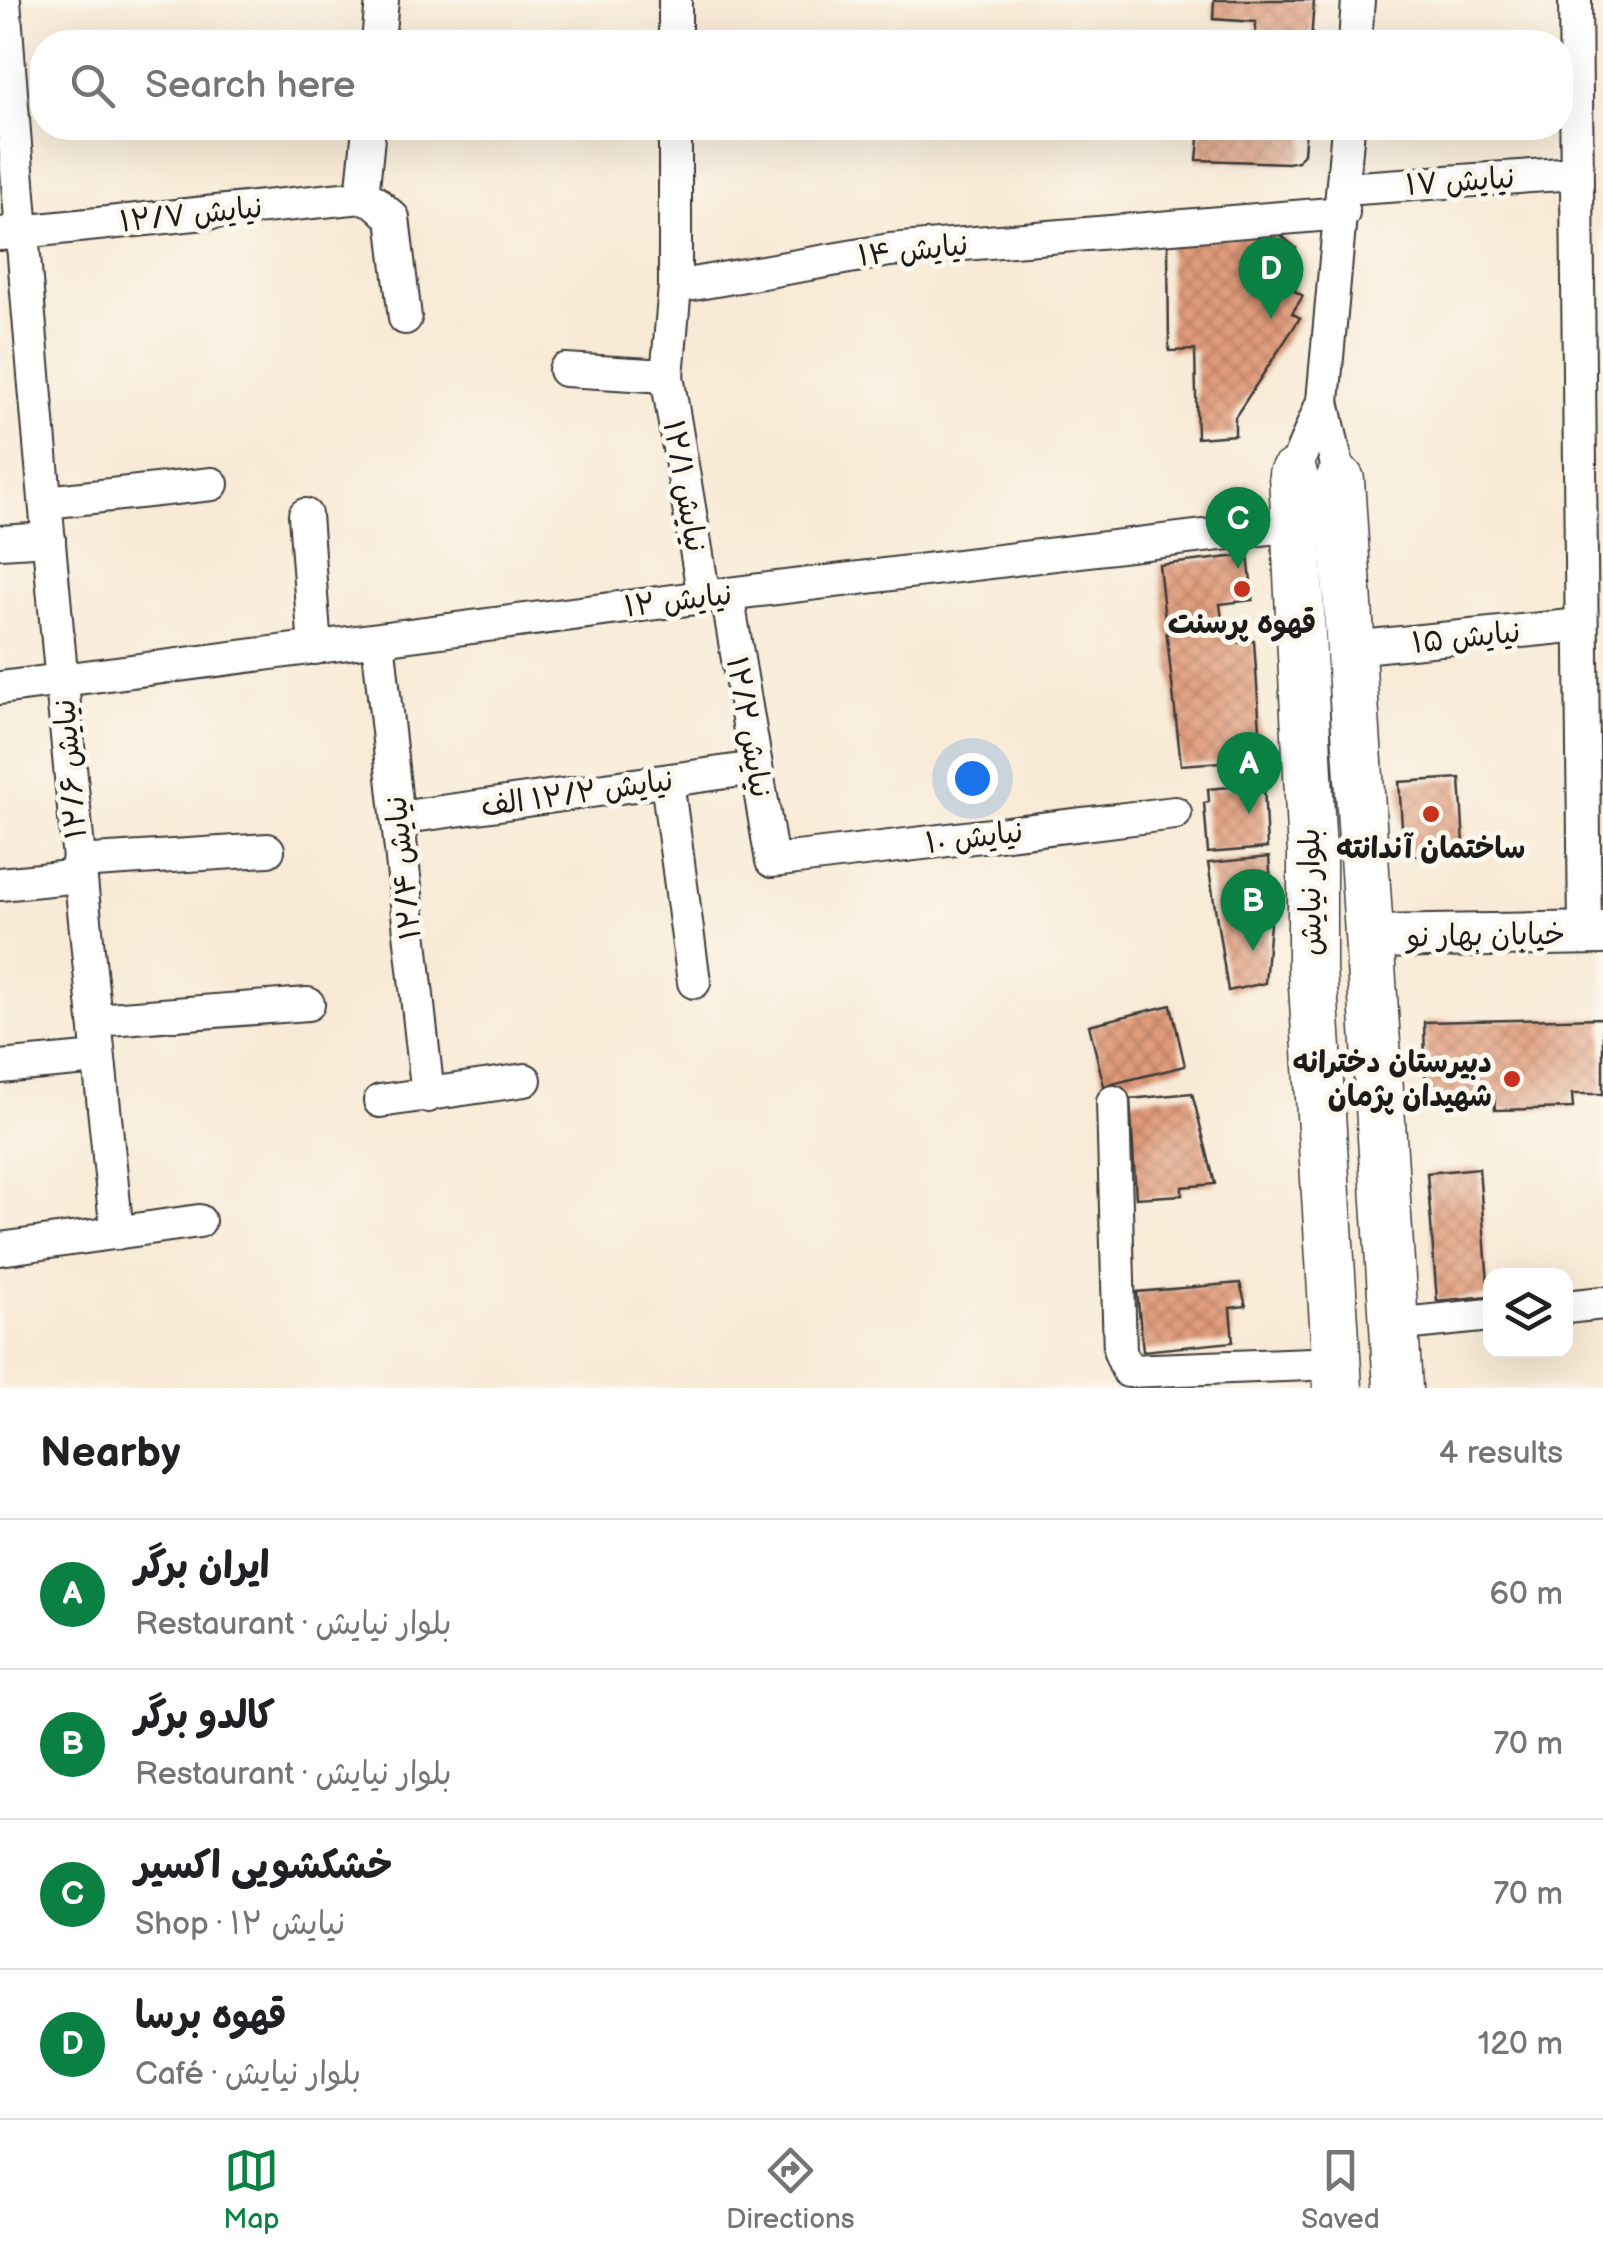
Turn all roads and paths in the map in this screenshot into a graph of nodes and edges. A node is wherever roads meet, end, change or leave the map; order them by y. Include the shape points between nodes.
1 (4, 0) edge
2 (382, 0) edge
3 (675, 0) edge
4 (1358, 0) edge
5 (1574, 0) edge
6 (379, 30) edge
7 (675, 30) edge
8 (1356, 30) edge
9 (368, 140) edge
10 (675, 140) edge
11 (1347, 140) edge
12 (1576, 173) junction
13 (362, 197) junction
14 (1343, 201) junction
15 (10, 233) edge
16 (676, 288) junction
17 (405, 318) dead end
18 (565, 370) dead end
19 (666, 376) junction
20 (1324, 401) junction
21 (1293, 474) joint
22 (1340, 480) joint
23 (212, 484) dead end
24 (46, 502) junction
25 (305, 515) dead end
26 (1295, 526) junction
27 (50, 539) junction
28 (0, 542) edge
29 (715, 595) junction
30 (1582, 625) junction
31 (378, 640) junction
32 (315, 648) junction
33 (1351, 648) junction
34 (62, 681) junction
35 (0, 688) edge
36 (756, 768) junction
37 (667, 780) junction
38 (1176, 812) dead end
39 (398, 818) junction
40 (268, 850) dead end
41 (772, 861) joint
42 (79, 865) junction
43 (0, 884) edge
44 (1594, 933) edge
45 (1370, 937) junction
46 (694, 982) dead end
47 (308, 1004) dead end
48 (95, 1020) junction
49 (98, 1058) junction
50 (0, 1066) edge
51 (526, 1080) dead end
52 (428, 1096) junction
53 (380, 1102) dead end
54 (1113, 1102) dead end
55 (199, 1221) dead end
56 (116, 1234) junction
57 (0, 1249) edge
58 (1603, 1303) edge
59 (1573, 1306) edge
60 (1483, 1316) edge
61 (1394, 1326) junction
62 (1338, 1375) edge
63 (1398, 1388) edge

1 - 15 street, ۱۲/۶ نیایش
2 - 6 street
3 - 7 street
4 - 8 street
5 - 12 street
9 - 13 street
10 - 16 street
11 - 14 street, بلوار نیایش
12 - 14 street, ۱۷ نیایش
12 - 30 street
13 - 15 street, ۱۲/۷ نیایش
13 - 17 street via 394,218
14 - 16 street, نیایش ۱۴ via 890,250
14 - 20 street, بلوار نیایش
15 - 24 street, ۱۲/۶ نیایش
16 - 19 street
18 - 19 street
19 - 29 street, ۱۲/۱ نیایش
20 - 21 street, بلوار نیایش
20 - 22 street, بلوار نیایش
21 - 26 main road, بلوار نیایش
22 - 33 main road, بلوار نیایش
23 - 24 street
24 - 27 street, ۱۲/۶ نیایش
25 - 32 street
26 - 29 street, نیایش ۱۲
26 - 62 main road, بلوار نیایش via 1312,969
27 - 28 street
27 - 34 street, ۱۲/۶ نیایش
29 - 31 street, نیایش ۱۲
29 - 36 street, ۱۲/۲ نیایش
30 - 33 street, ۱۵ نیایش
30 - 44 street
31 - 32 street, نیایش ۱۲
31 - 39 street, ۱۲/۴ نیایش
32 - 34 street, نیایش ۱۲
33 - 45 main road, بلوار نیایش
34 - 35 street, نیایش ۱۲
34 - 42 street, ۱۲/۶ نیایش
36 - 37 street, نیایش ۱۲/۲ الف
36 - 41 street, ۱۲/۲ نیایش
37 - 39 street, نیایش ۱۲/۲ الف
37 - 46 street
38 - 41 street, نیایش ۱۰
39 - 52 street, ۱۲/۴ نیایش
40 - 42 street
42 - 43 street
42 - 48 street, ۱۲/۶ نیایش
44 - 45 street, خیابان بهار نو
45 - 61 main road, بلوار نیایش
47 - 48 street
48 - 49 street, ۱۲/۶ نیایش
49 - 50 street
49 - 56 street, ۱۲/۶ نیایش
51 - 52 street
52 - 53 street
54 - 62 street via 1120,1352 1128,1372
55 - 56 street
56 - 57 street
58 - 59 street
60 - 61 street
61 - 63 main road, بلوار نیایش

